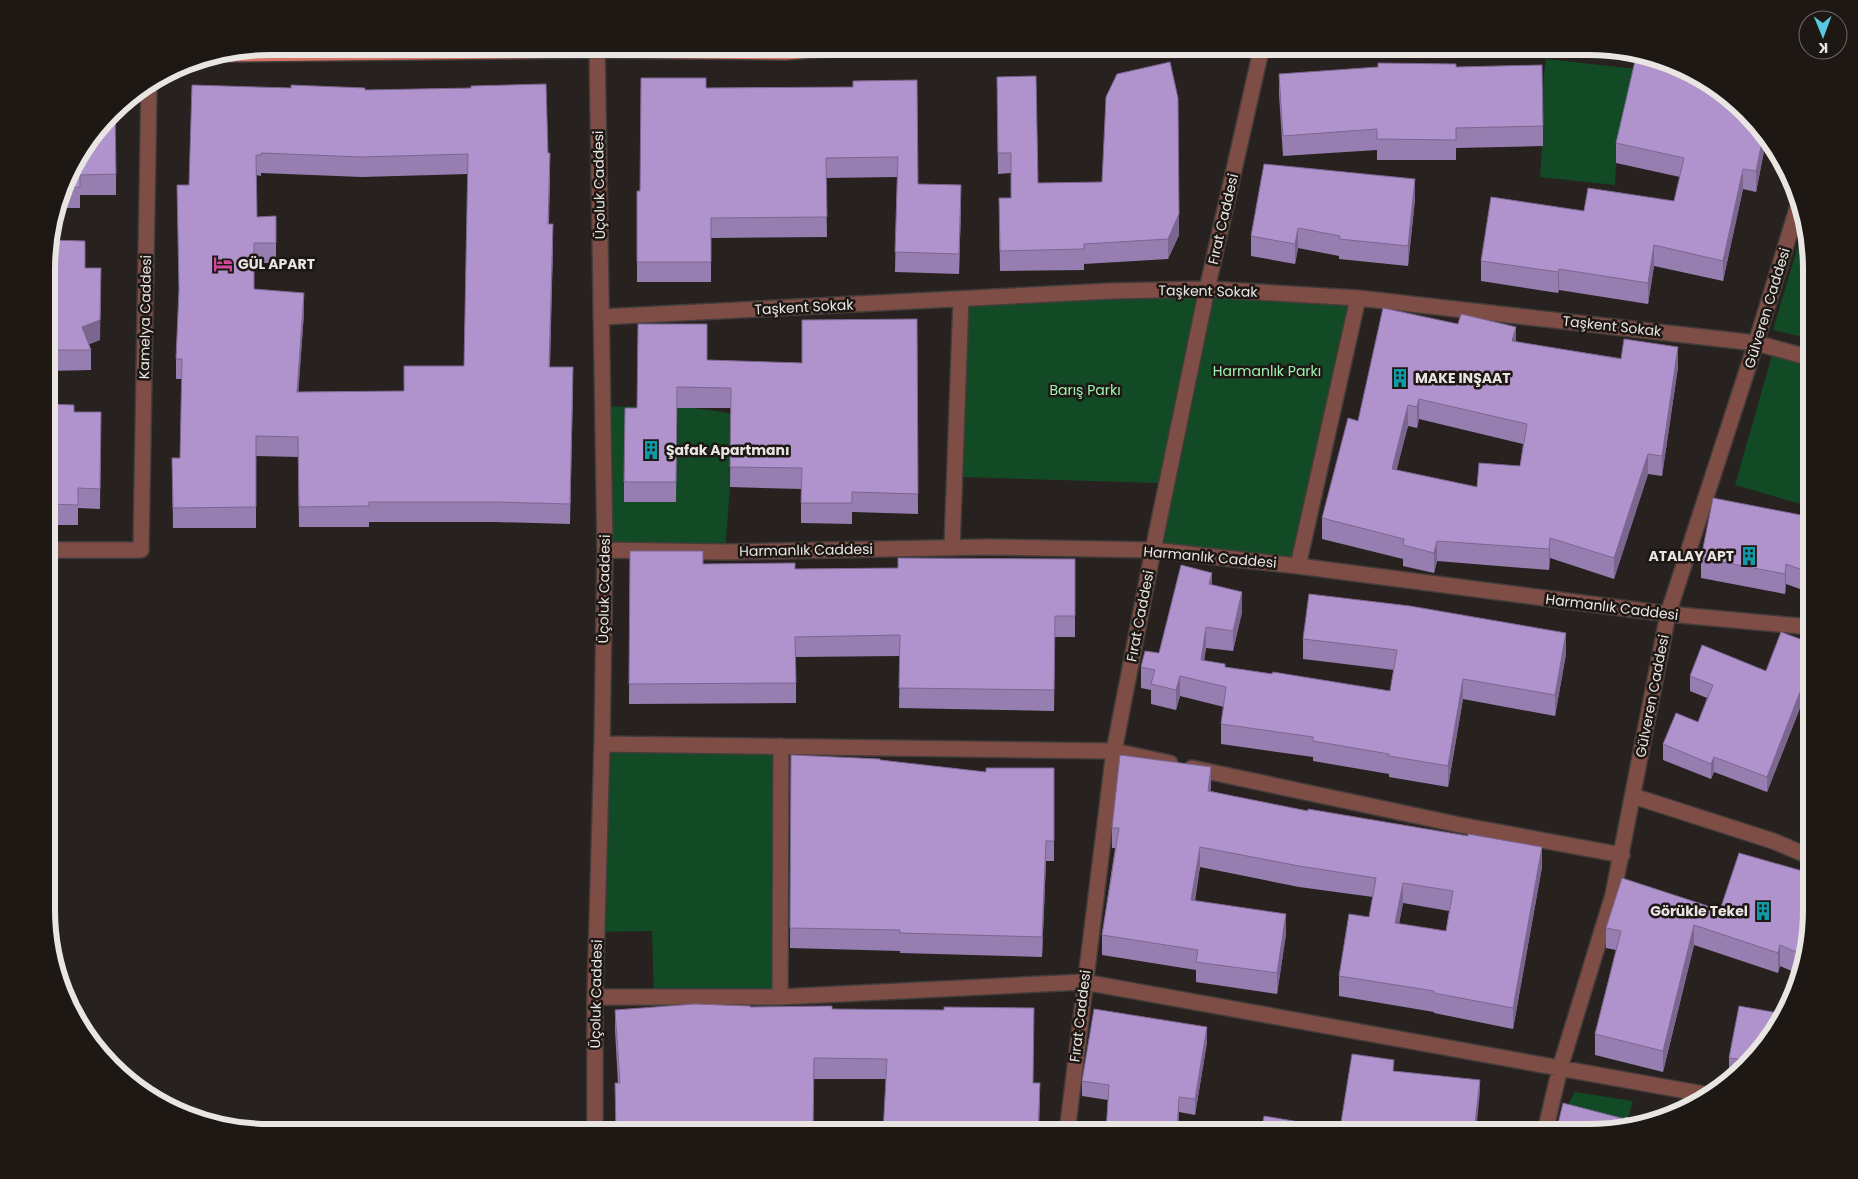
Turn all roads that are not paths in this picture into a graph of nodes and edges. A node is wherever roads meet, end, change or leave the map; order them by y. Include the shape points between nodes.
1 (597, 55) edge
2 (1260, 55) edge
3 (149, 92) edge
4 (1796, 214) edge
5 (1207, 289) junction
6 (1358, 298) junction
7 (961, 299) junction
8 (602, 317) junction
9 (1756, 343) junction
10 (1803, 356) edge
11 (952, 548) junction
12 (55, 550) edge
13 (605, 550) junction
14 (1153, 550) junction
15 (1298, 566) junction
16 (1668, 614) junction
17 (1803, 626) edge
18 (602, 744) junction
19 (781, 746) junction
20 (1114, 751) junction
21 (1633, 796) junction
22 (1803, 854) edge
23 (1622, 855) junction
24 (1084, 982) junction
25 (780, 997) junction
26 (595, 998) junction
27 (1560, 1068) junction
28 (1699, 1093) edge
29 (595, 1124) edge
30 (1068, 1124) edge
31 (1547, 1124) edge

1 - 8 street, Üçoluk Caddesi
2 - 5 street, Fırat Caddesi
3 - 12 street, Kamelya Caddesi via 141,550
4 - 9 street, Gülveren Caddesi
5 - 6 street, Taşkent Sokak
5 - 7 street, Taşkent Sokak
5 - 14 street, Fırat Caddesi
6 - 9 street, Taşkent Sokak
6 - 15 street
7 - 8 street, Taşkent Sokak
7 - 11 street
8 - 13 street, Üçoluk Caddesi
9 - 10 street, Taşkent Sokak
9 - 16 street, Gülveren Caddesi
11 - 13 street, Harmanlık Caddesi via 725,552
11 - 14 street, Harmanlık Caddesi
13 - 18 street, Üçoluk Caddesi
14 - 15 street, Harmanlık Caddesi
14 - 20 street, Fırat Caddesi
15 - 16 street, Harmanlık Caddesi
16 - 17 street, Harmanlık Caddesi
16 - 21 street, Gülveren Caddesi
18 - 19 street
18 - 26 street, Üçoluk Caddesi
19 - 20 street
19 - 25 street
20 - 23 street via 1460,825
20 - 24 street, Fırat Caddesi
21 - 22 street
21 - 23 street, Gülveren Caddesi
23 - 27 street, Gülveren Caddesi via 1613,896
24 - 25 street
24 - 27 street
24 - 30 street, Fırat Caddesi
25 - 26 street
26 - 29 street, Üçoluk Caddesi
27 - 28 street
27 - 31 street, Gülveren Caddesi

